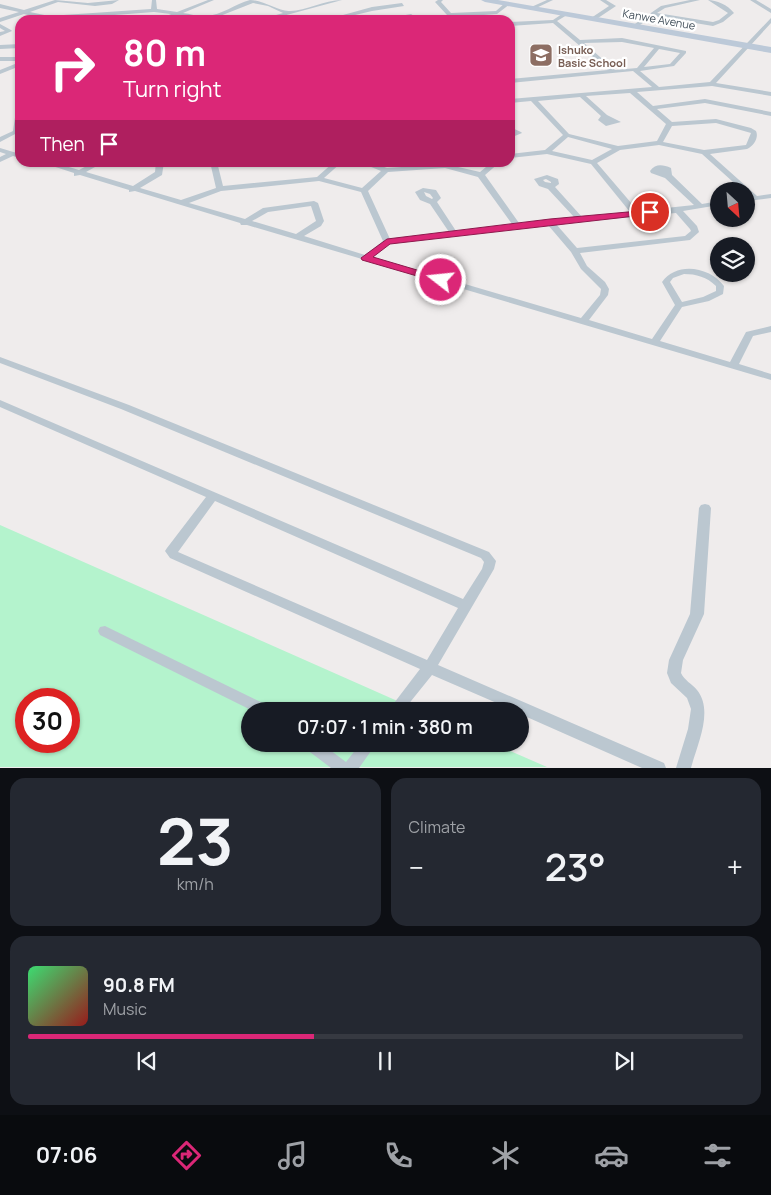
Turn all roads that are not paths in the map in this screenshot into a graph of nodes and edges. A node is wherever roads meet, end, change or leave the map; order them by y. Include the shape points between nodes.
1 (59, 0) edge
2 (117, 0) edge
3 (154, 0) edge
4 (212, 0) edge
5 (317, 0) edge
6 (340, 0) edge
7 (398, 0) edge
8 (441, 0) edge
9 (485, 0) edge
10 (551, 0) edge
11 (602, 0) edge
12 (698, 0) edge
13 (710, 0) edge
14 (752, 0) edge
15 (254, 1) edge
16 (503, 2) edge
17 (2, 4) edge
18 (327, 4) junction
19 (402, 5) junction
20 (532, 8) junction
21 (154, 10) junction
22 (771, 11) edge
23 (24, 12) junction
24 (287, 13) junction
25 (176, 14) junction
26 (565, 14) junction
27 (652, 14) junction
28 (35, 15) edge
29 (113, 15) edge
30 (184, 15) edge
31 (217, 15) edge
32 (280, 15) edge
33 (348, 15) edge
34 (410, 15) edge
35 (593, 19) junction
36 (0, 20) edge
37 (771, 20) edge
38 (554, 21) junction
39 (515, 24) edge
40 (0, 26) edge
41 (635, 26) junction
42 (0, 34) edge
43 (578, 42) junction
44 (15, 46) edge
45 (658, 46) junction
46 (748, 46) junction
47 (0, 47) edge
48 (771, 50) edge
49 (0, 59) edge
50 (15, 59) edge
51 (15, 66) edge
52 (636, 70) junction
53 (1, 71) edge
54 (613, 71) junction
55 (515, 81) edge
56 (712, 84) junction
57 (656, 87) junction
58 (631, 90) junction
59 (771, 94) edge
60 (581, 95) junction
61 (533, 99) junction
62 (515, 101) edge
63 (652, 108) junction
64 (771, 114) edge
65 (605, 116) dead end
66 (670, 124) junction
67 (15, 132) edge
68 (567, 135) junction
69 (0, 140) edge
70 (659, 142) junction
71 (618, 148) junction
72 (0, 150) edge
73 (547, 152) junction
74 (704, 152) junction
75 (12, 154) junction
76 (15, 155) edge
77 (515, 155) edge
78 (0, 160) edge
79 (593, 162) junction
80 (57, 167) edge
81 (91, 167) edge
82 (160, 167) edge
83 (214, 167) edge
84 (334, 167) edge
85 (377, 167) edge
86 (416, 167) edge
87 (456, 167) edge
88 (491, 167) edge
89 (386, 170) junction
90 (77, 174) junction
91 (481, 175) junction
92 (668, 176) dead end
93 (319, 179) junction
94 (733, 182) edge
95 (551, 187) dead end
96 (220, 189) junction
97 (132, 190) junction
98 (364, 191) junction
99 (771, 196) edge
100 (755, 198) edge
101 (433, 202) dead end
102 (181, 204) junction
103 (710, 204) edge
104 (699, 205) junction
105 (678, 210) junction
106 (636, 214) junction
107 (581, 220) junction
108 (550, 222) junction
109 (244, 223) junction
110 (517, 226) junction
111 (454, 234) junction
112 (297, 237) junction
113 (387, 242) junction
114 (575, 251) junction
115 (366, 258) junction
116 (679, 305) junction
117 (583, 322) junction
118 (771, 329) edge
119 (654, 343) junction
120 (0, 360) edge
121 (733, 366) junction
122 (771, 377) edge
123 (0, 403) edge
124 (213, 496) junction
125 (704, 508) dead end
126 (466, 606) junction
127 (105, 631) dead end
128 (430, 667) junction
129 (248, 702) edge
130 (402, 702) edge
131 (322, 752) edge
132 (363, 752) edge
133 (343, 768) edge
134 (350, 768) edge
135 (659, 768) edge
136 (683, 768) edge

1 - 2 street via 82,5
1 - 23 street
3 - 21 street
4 - 25 street
5 - 18 street
6 - 18 street
7 - 19 street
8 - 16 street via 438,2 449,14 458,15 497,12
9 - 16 main road, Kanwe Avenue
10 - 20 street
11 - 35 street via 613,6
12 - 27 street via 663,7
13 - 27 street via 731,13 718,23 708,24
14 - 22 street
15 - 24 street
15 - 31 street
16 - 20 main road, Kanwe Avenue
17 - 23 street
18 - 24 street
19 - 33 street
19 - 34 street
20 - 26 main road, Kanwe Avenue
21 - 25 street
21 - 29 street
23 - 28 street
23 - 36 street
24 - 32 street
25 - 30 street
26 - 35 main road, Kanwe Avenue
26 - 38 street
27 - 41 street
35 - 41 main road, Kanwe Avenue
37 - 46 street
38 - 39 street
38 - 43 street
40 - 42 street via 9,31
41 - 46 main road, Kanwe Avenue
43 - 45 street via 622,40
43 - 54 street
44 - 47 street
45 - 52 street
45 - 52 street via 684,52 668,66
46 - 48 main road, Kanwe Avenue
46 - 56 street
49 - 50 street
51 - 53 street
52 - 54 street
52 - 57 street
54 - 55 street
56 - 57 street
56 - 59 street
57 - 58 street
58 - 60 street
58 - 63 street
60 - 61 street
60 - 65 street
61 - 62 street
61 - 68 street
63 - 64 street via 705,101
63 - 66 street
66 - 70 street
66 - 74 street via 716,121 754,132 749,146 745,148
67 - 69 street
68 - 71 street
68 - 73 street
70 - 71 street
70 - 74 street
71 - 79 street
72 - 75 street
73 - 77 street
73 - 79 street
74 - 94 street
75 - 76 street
75 - 78 street
79 - 106 street
80 - 90 street
81 - 90 street
82 - 97 street via 159,173
83 - 96 street
84 - 93 street
85 - 89 street
86 - 89 street
87 - 91 street
88 - 91 street
89 - 98 street
90 - 97 street
91 - 110 street
92 - 104 street
93 - 96 street
93 - 98 street
95 - 107 street
96 - 102 street
97 - 102 street
98 - 113 street
99 - 100 street
101 - 111 street
102 - 109 street
103 - 104 street
104 - 105 street
105 - 106 street
105 - 114 street via 694,228 692,236
106 - 107 street
107 - 108 street
108 - 110 street
108 - 114 street
109 - 112 street
109 - 112 street via 266,210 314,203 320,221
110 - 111 street
111 - 113 street
112 - 115 street
113 - 115 street
114 - 117 street via 584,267 605,289
115 - 117 street
116 - 116 street via 715,295 720,292 720,286 713,278 700,272 674,275 666,282
116 - 119 street
117 - 119 street
118 - 121 street via 750,334
119 - 121 street
120 - 126 street via 125,407 485,555 490,561 488,569
121 - 122 street
123 - 124 street
124 - 126 street
124 - 128 street via 171,551 174,555
125 - 136 street via 697,614 676,660 674,673 693,695 698,709
126 - 128 street
127 - 129 street
128 - 130 street
128 - 135 street
131 - 133 street
132 - 134 street

